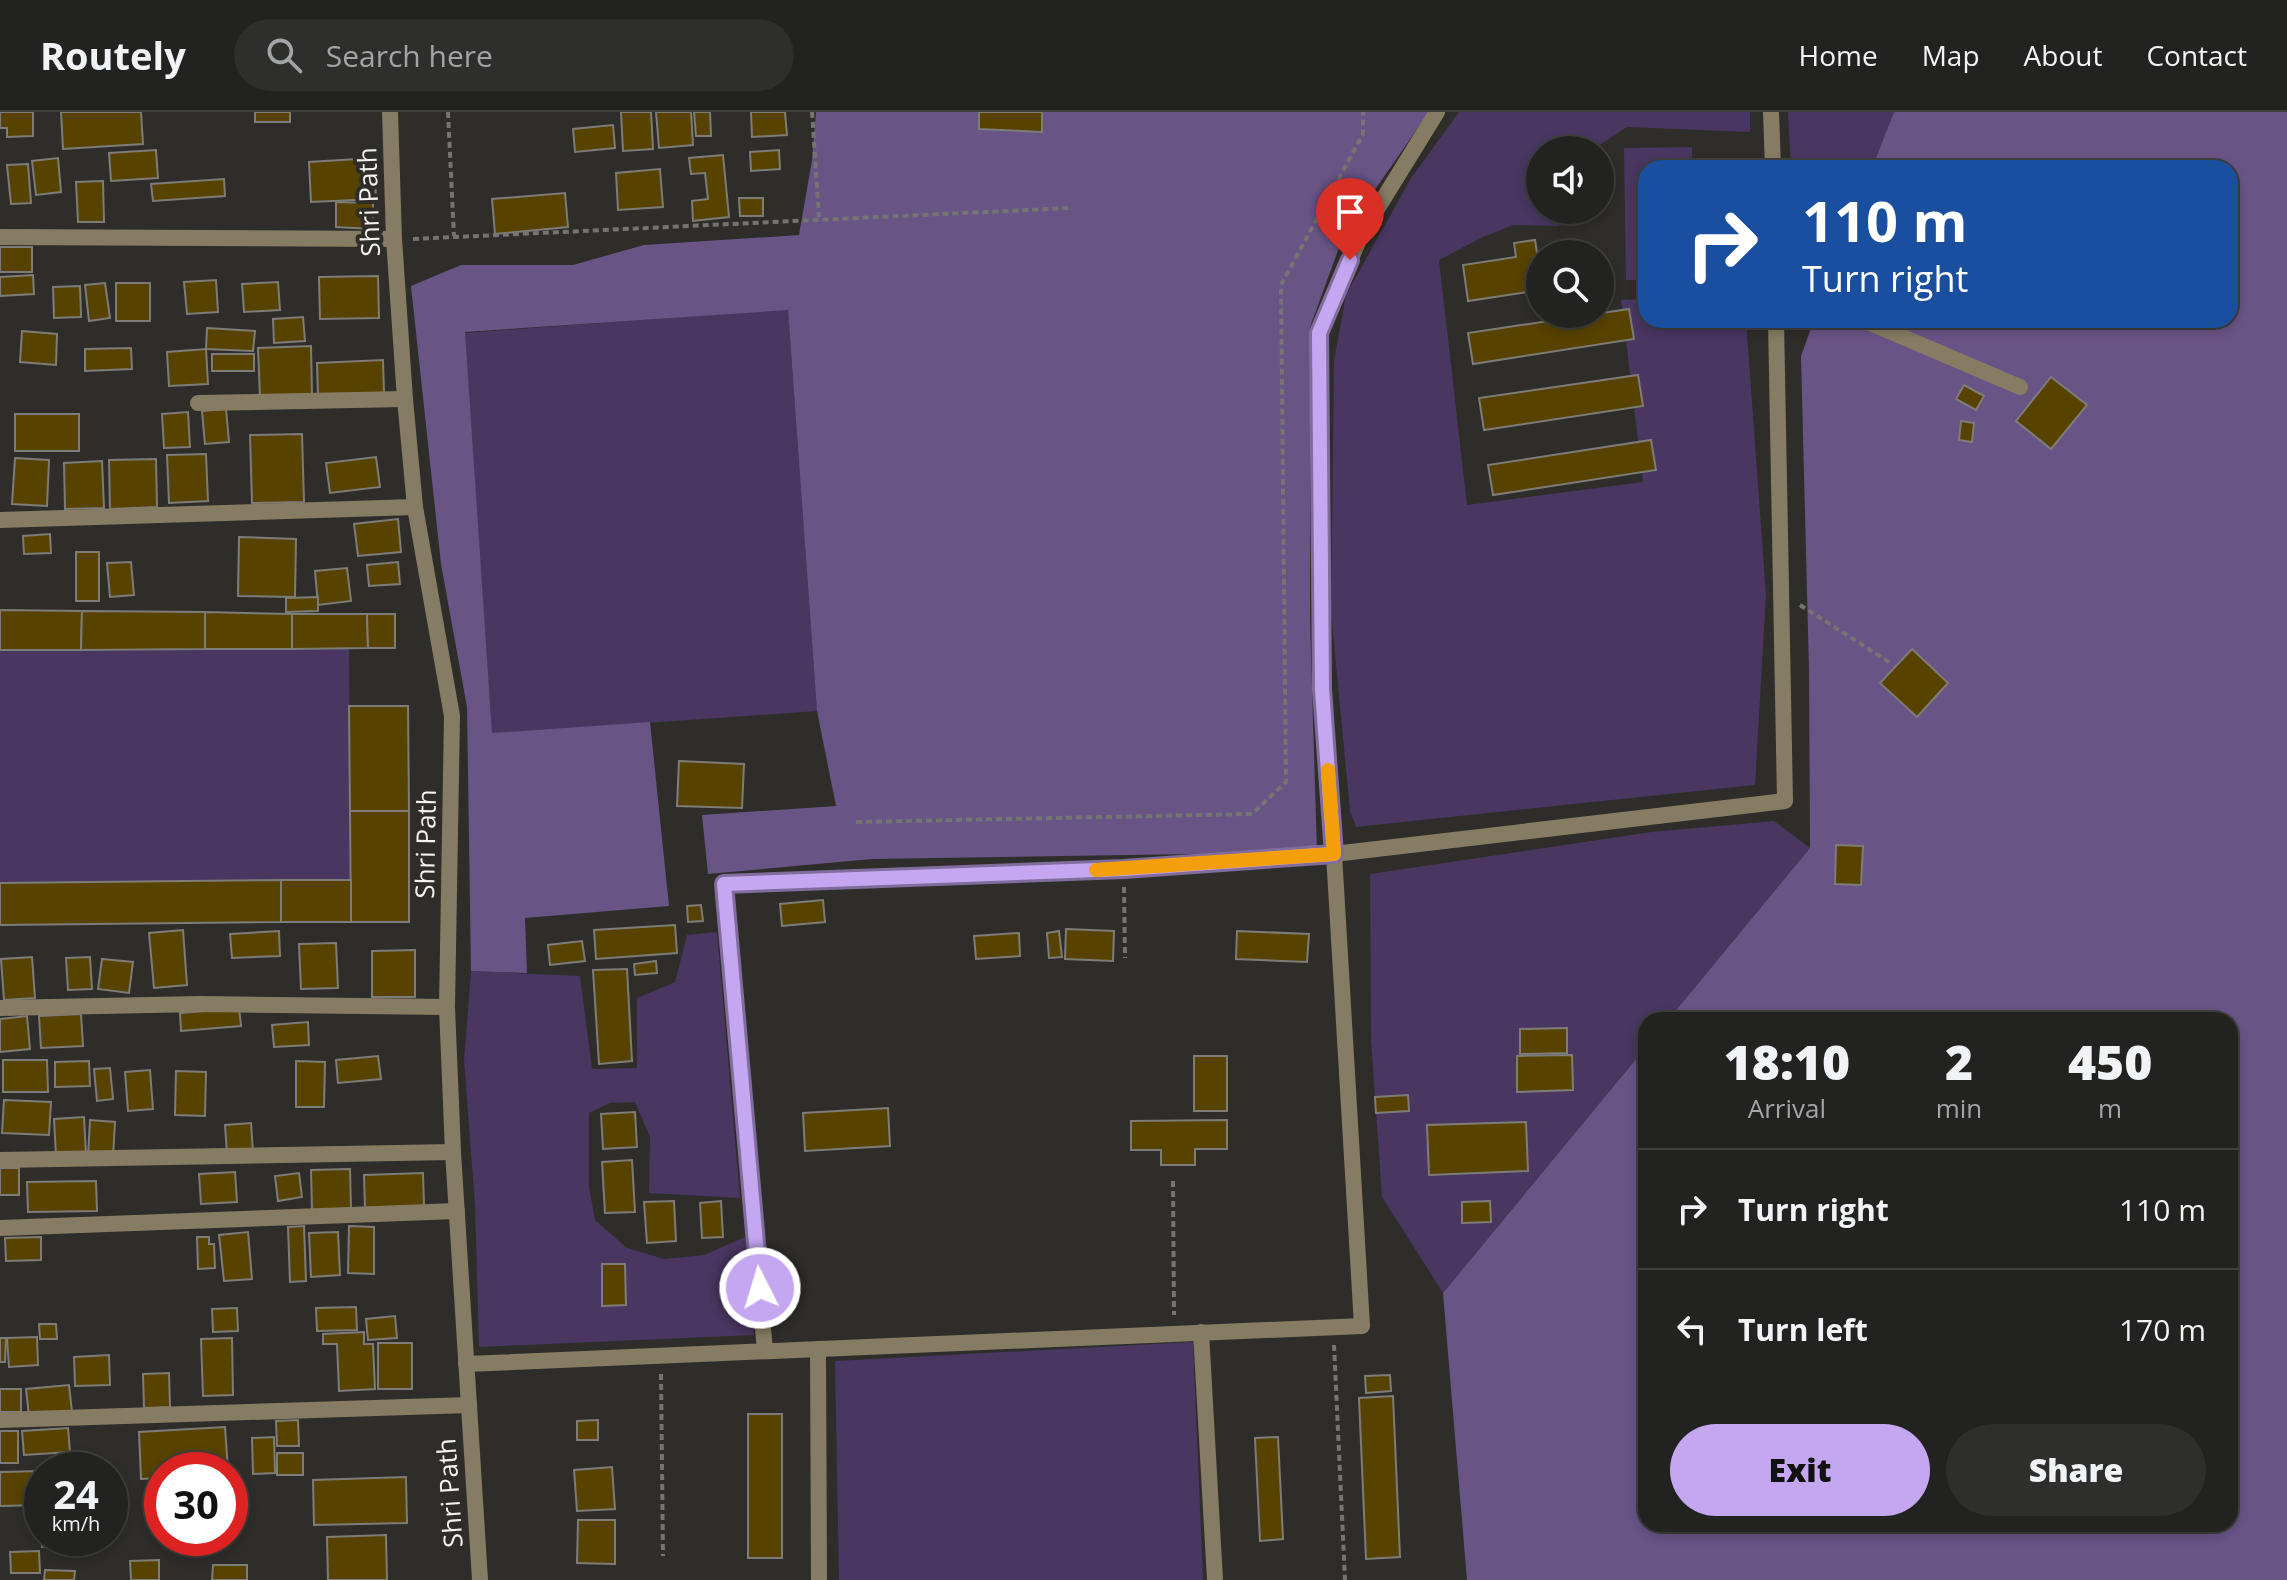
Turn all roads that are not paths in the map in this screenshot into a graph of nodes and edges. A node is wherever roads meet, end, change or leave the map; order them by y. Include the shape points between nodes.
1 (390, 112) edge
2 (1437, 112) edge
3 (1771, 112) edge
4 (1773, 160) edge
5 (0, 237) edge
6 (394, 239) junction
7 (1776, 328) edge
8 (1882, 328) edge
9 (2020, 387) dead end
10 (405, 399) junction
11 (198, 403) dead end
12 (415, 507) junction
13 (0, 520) edge
14 (1334, 854) junction
15 (447, 1007) junction
16 (0, 1008) edge
17 (453, 1152) junction
18 (0, 1160) edge
19 (457, 1211) junction
20 (0, 1228) edge
21 (1201, 1332) junction
22 (818, 1349) junction
23 (765, 1351) junction
24 (466, 1364) junction
25 (469, 1405) junction
26 (0, 1420) edge
27 (480, 1580) edge
28 (819, 1580) edge
29 (1215, 1580) edge

1 - 6 street, Shri Path
2 - 14 street via 1361,235 1319,333 1322,689
3 - 4 street
5 - 6 street
6 - 10 street, Shri Path
7 - 14 street via 1785,801
8 - 9 street
10 - 11 street
10 - 12 street, Shri Path
12 - 13 street
12 - 15 street, Shri Path via 452,716
14 - 21 street via 1362,1326
14 - 23 street via 1124,869 724,884
15 - 16 street
15 - 17 street, Shri Path
17 - 18 street
17 - 19 street, Shri Path
19 - 20 street
19 - 24 street, Shri Path
21 - 22 street
21 - 29 street
22 - 23 street
22 - 28 street
23 - 24 street
24 - 25 street, Shri Path
25 - 26 street
25 - 27 street, Shri Path

